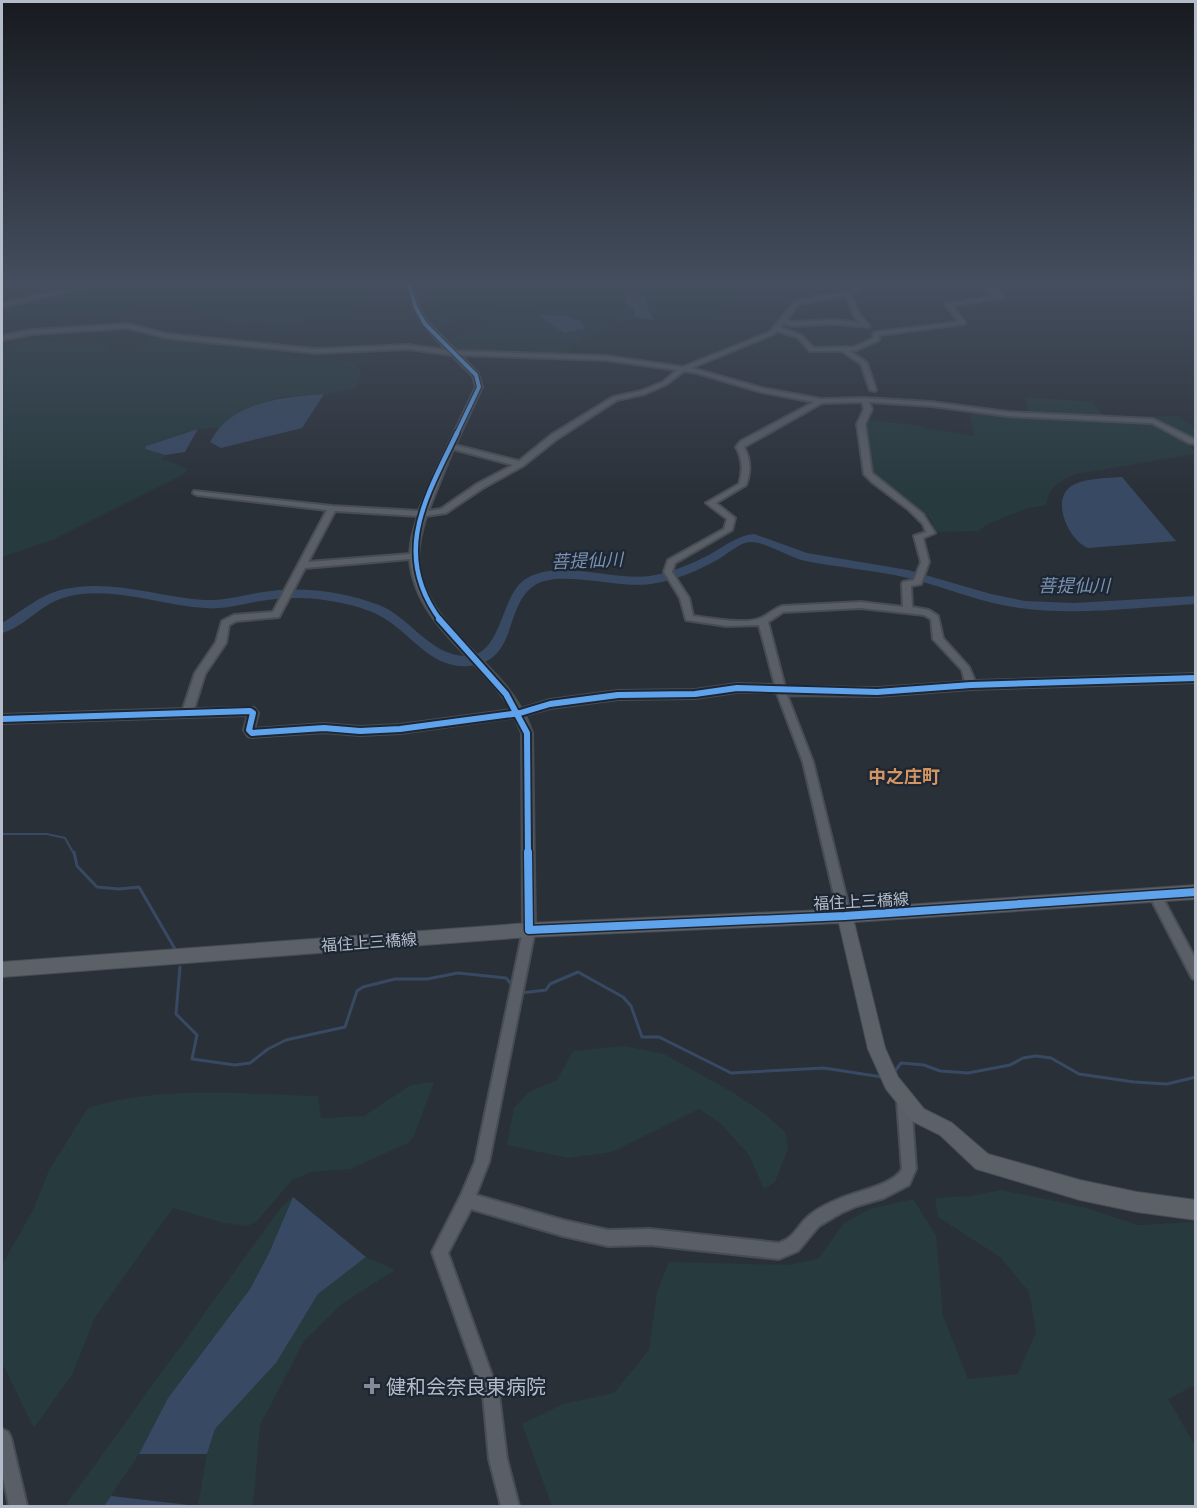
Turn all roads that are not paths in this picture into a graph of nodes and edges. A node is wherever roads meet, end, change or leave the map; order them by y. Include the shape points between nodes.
1 (457, 355) edge
2 (527, 355) edge
3 (717, 355) edge
4 (852, 355) edge
5 (683, 369) junction
6 (873, 390) dead end
7 (865, 400) junction
8 (820, 401) junction
9 (1196, 441) edge
10 (452, 447) junction
11 (520, 464) junction
12 (197, 493) dead end
13 (332, 508) junction
14 (422, 514) junction
15 (414, 556) junction
16 (304, 565) junction
17 (908, 609) junction
18 (763, 621) junction
19 (1196, 678) edge
20 (971, 685) junction
21 (780, 691) junction
22 (520, 713) junction
23 (187, 714) junction
24 (2, 720) edge
25 (1196, 892) edge
26 (1155, 895) junction
27 (845, 916) junction
28 (528, 930) junction
29 (2, 970) edge
30 (1196, 974) edge
31 (904, 1101) junction
32 (467, 1200) junction
33 (1196, 1210) edge
34 (2, 1438) edge
35 (18, 1506) edge
36 (510, 1506) edge

1 - 10 street via 476,375 479,387
2 - 5 street via 606,358
3 - 5 street
4 - 6 street via 864,363
5 - 8 street
5 - 11 street via 665,384 615,399 554,437
7 - 8 street
7 - 9 street via 1008,414 1154,421 1189,442
7 - 17 street via 868,409 861,424 868,474 917,511 931,533 918,536 925,567 918,582 906,584
8 - 18 street via 740,447 746,470 742,485 710,503 730,518 728,530 671,562 668,572 685,597 689,618
10 - 11 street
10 - 14 street
11 - 14 street via 444,511
12 - 13 street
13 - 14 street
13 - 16 street
14 - 15 street
15 - 16 street
15 - 22 street via 419,586 436,618 501,685
16 - 23 street via 276,615 234,618 225,623 221,643 200,674
17 - 18 street via 861,605 782,609
17 - 20 street via 932,614 938,639 966,669
18 - 21 street
19 - 20 street
20 - 21 street via 877,692
21 - 22 street via 737,688 695,694 618,695 550,704
21 - 27 street via 808,762
22 - 23 street via 400,729 324,728 256,733 249,730 252,712
22 - 28 street via 527,733
23 - 24 street
25 - 26 main road, 福住上三橋線
26 - 27 main road, 福住上三橋線
26 - 30 street
27 - 28 main road, 福住上三橋線
27 - 31 main road, 福住上三橋線 via 877,1049
28 - 29 main road, 福住上三橋線
28 - 32 street via 482,1162
31 - 32 street via 909,1169 904,1180 836,1208 814,1221 793,1245 779,1251 650,1237 608,1238
31 - 33 main road, 福住上三橋線 via 918,1115 946,1129 983,1162 1080,1190
32 - 36 street via 440,1252 491,1395 498,1460
34 - 35 street

